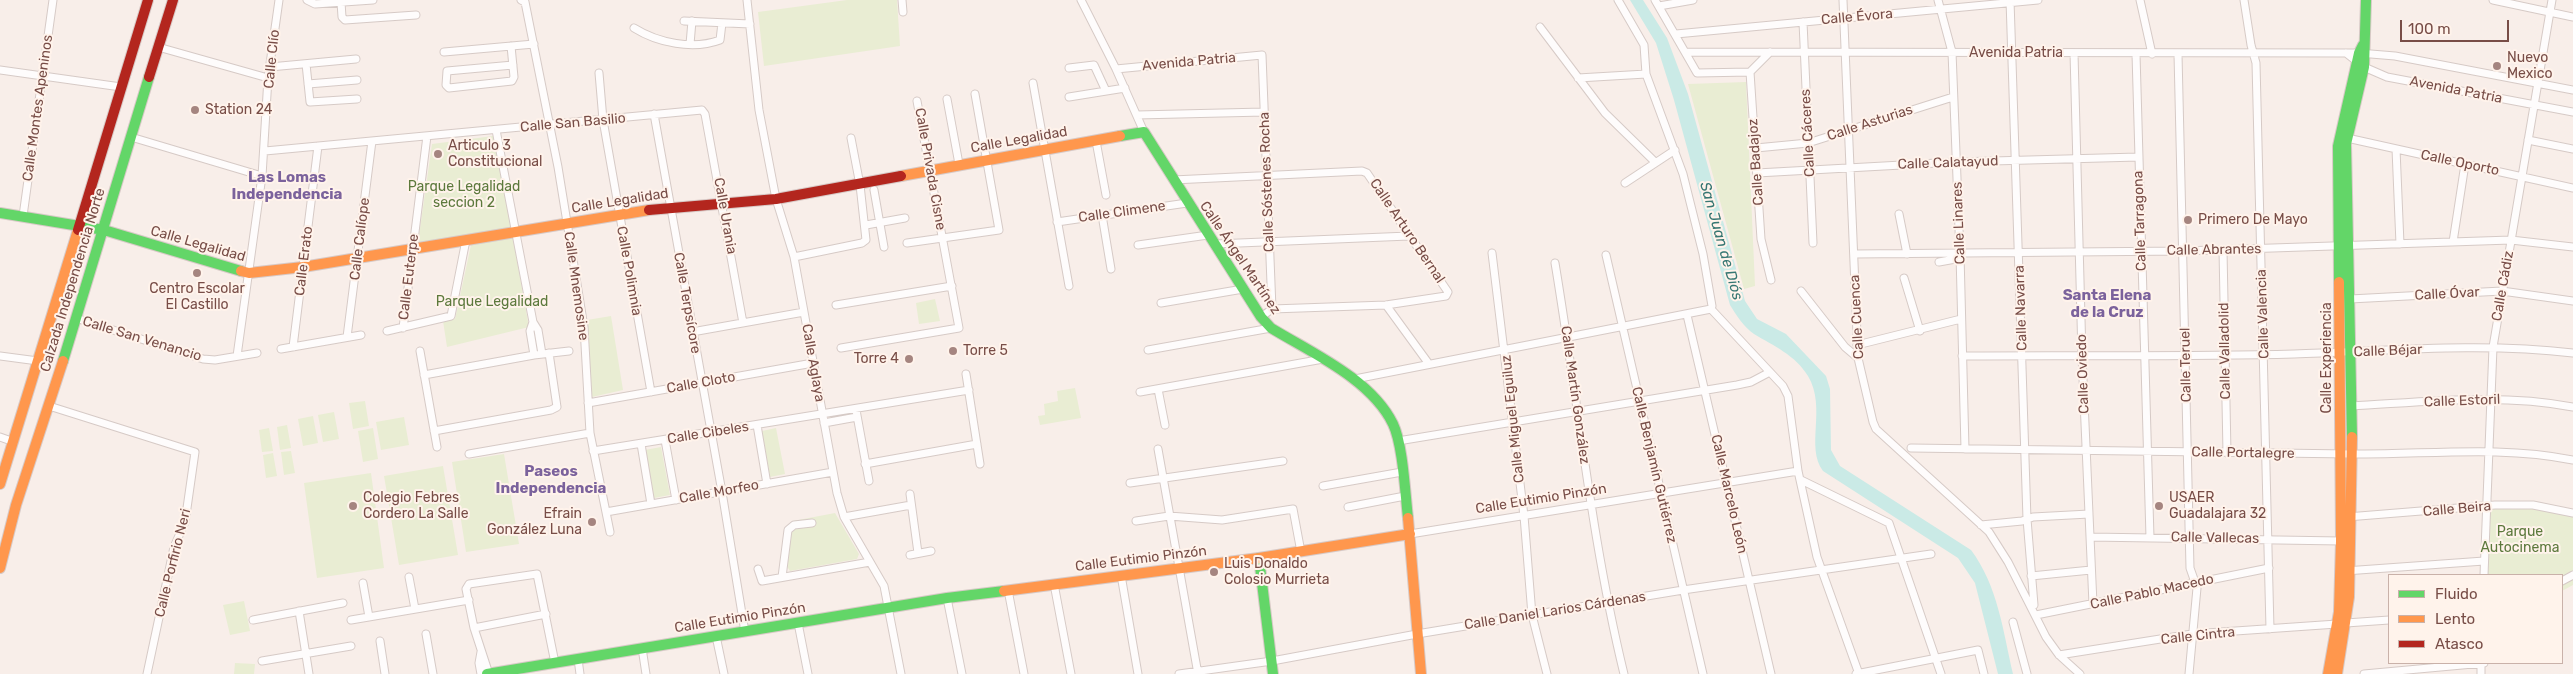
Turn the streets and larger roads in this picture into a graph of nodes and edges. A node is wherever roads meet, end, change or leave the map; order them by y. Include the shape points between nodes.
1 (53, 0) edge
2 (148, 0) edge
3 (173, 0) edge
4 (279, 0) edge
5 (307, 0) edge
6 (373, 0) edge
7 (747, 0) edge
8 (902, 0) edge
9 (1081, 0) edge
10 (1618, 0) edge
11 (1693, 0) edge
12 (1843, 0) edge
13 (1938, 0) edge
14 (2038, 0) edge
15 (2140, 0) edge
16 (2244, 0) edge
17 (2366, 0) edge
18 (2493, 0) edge
19 (2552, 0) edge
20 (523, 1) edge
21 (2010, 1) edge
22 (341, 2) junction
23 (1657, 3) edge
24 (1940, 9) junction
25 (903, 12) dead end
26 (2550, 12) junction
27 (416, 16) dead end
28 (2573, 17) edge
29 (1843, 18) junction
30 (684, 20) dead end
31 (692, 21) junction
32 (1803, 22) junction
33 (722, 23) junction
34 (750, 24) junction
35 (1540, 27) dead end
36 (634, 28) dead end
37 (1676, 34) junction
38 (534, 44) junction
39 (690, 44) junction
40 (511, 46) junction
41 (158, 47) junction
42 (444, 52) dead end
43 (1686, 52) junction
44 (1770, 52) junction
45 (1804, 52) junction
46 (1845, 52) junction
47 (1952, 52) junction
48 (2012, 53) junction
49 (2074, 53) junction
50 (2253, 53) junction
51 (2136, 54) junction
52 (2152, 54) junction
53 (2178, 54) junction
54 (1262, 55) joint
55 (2362, 56) junction
56 (356, 60) dead end
57 (306, 64) junction
58 (513, 65) junction
59 (270, 67) junction
60 (1069, 68) dead end
61 (1116, 68) junction
62 (0, 70) edge
63 (1750, 72) junction
64 (599, 74) dead end
65 (1646, 74) junction
66 (41, 76) junction
67 (268, 78) junction
68 (1578, 78) junction
69 (356, 80) dead end
70 (2538, 82) junction
71 (308, 84) junction
72 (1033, 84) dead end
73 (121, 87) junction
74 (1125, 88) junction
75 (2573, 90) edge
76 (1106, 91) junction
77 (975, 94) dead end
78 (1069, 97) dead end
79 (1953, 97) junction
80 (357, 99) dead end
81 (947, 99) dead end
82 (917, 101) dead end
83 (2535, 104) junction
84 (702, 110) joint
85 (1264, 112) junction
86 (2573, 112) edge
87 (654, 114) junction
88 (1137, 115) junction
89 (603, 120) junction
90 (549, 125) junction
91 (496, 130) junction
92 (1848, 130) junction
93 (1144, 132) junction
94 (427, 136) junction
95 (131, 137) junction
96 (851, 138) dead end
97 (2347, 138) junction
98 (1096, 140) junction
99 (2528, 140) junction
100 (372, 141) junction
101 (1808, 143) junction
102 (318, 146) junction
103 (1756, 148) junction
104 (1044, 149) junction
105 (2396, 149) junction
106 (2573, 149) edge
107 (1675, 150) junction
108 (265, 151) junction
109 (2138, 157) junction
110 (987, 159) junction
111 (2076, 159) junction
112 (2015, 161) junction
113 (1655, 162) junction
114 (1956, 162) junction
115 (959, 164) junction
116 (2465, 164) junction
117 (1850, 167) junction
118 (1809, 169) junction
119 (930, 170) junction
120 (1757, 173) junction
121 (1267, 175) junction
122 (262, 176) junction
123 (2522, 176) junction
124 (1173, 180) junction
125 (1625, 183) dead end
126 (860, 185) junction
127 (2573, 188) edge
128 (874, 190) dead end
129 (1106, 195) dead end
130 (776, 199) junction
131 (723, 202) junction
132 (1187, 202) junction
133 (670, 207) junction
134 (0, 213) edge
135 (1899, 214) dead end
136 (619, 215) junction
137 (1102, 215) junction
138 (23, 216) junction
139 (905, 218) dead end
140 (880, 222) junction
141 (1057, 222) junction
142 (567, 224) junction
143 (866, 225) junction
144 (78, 227) junction
145 (104, 230) junction
146 (515, 232) junction
147 (1208, 235) junction
148 (1409, 236) junction
149 (943, 238) junction
150 (466, 240) junction
151 (2511, 240) junction
152 (1270, 242) junction
153 (2453, 242) junction
154 (908, 243) dead end
155 (1215, 244) junction
156 (1813, 244) dead end
157 (2400, 244) junction
158 (1138, 245) dead end
159 (2344, 246) junction
160 (884, 247) dead end
161 (2573, 247) edge
162 (412, 249) junction
163 (2260, 249) junction
164 (2223, 250) junction
165 (2183, 251) junction
166 (2079, 252) junction
167 (2141, 252) junction
168 (1492, 253) dead end
169 (1854, 254) junction
170 (1907, 254) junction
171 (2019, 254) junction
172 (1606, 255) dead end
173 (1960, 256) junction
174 (794, 257) junction
175 (357, 258) junction
176 (1940, 262) dead end
177 (1555, 263) dead end
178 (303, 267) junction
179 (1110, 269) dead end
180 (249, 273) junction
181 (1904, 278) dead end
182 (1771, 280) dead end
183 (952, 286) junction
184 (1069, 286) dead end
185 (1243, 289) junction
186 (1800, 291) dead end
187 (2502, 291) junction
188 (2350, 299) junction
189 (2573, 301) edge
190 (1161, 303) dead end
191 (836, 305) dead end
192 (1386, 305) junction
193 (1272, 309) junction
194 (1711, 309) junction
195 (804, 312) junction
196 (1687, 315) junction
197 (1261, 317) junction
198 (76, 318) junction
199 (1961, 319) junction
200 (743, 322) junction
201 (1622, 327) junction
202 (403, 328) junction
203 (1271, 328) junction
204 (387, 331) dead end
205 (1920, 331) junction
206 (692, 332) junction
207 (361, 335) dead end
208 (347, 337) junction
209 (1567, 337) junction
210 (1858, 345) junction
211 (293, 347) junction
212 (2492, 347) junction
213 (842, 348) dead end
214 (281, 349) dead end
215 (1505, 349) junction
216 (1148, 350) dead end
217 (420, 351) dead end
218 (569, 351) dead end
219 (2346, 352) junction
220 (257, 353) dead end
221 (542, 354) junction
222 (2573, 354) edge
223 (2225, 355) junction
224 (2264, 355) junction
225 (0, 356) edge
226 (237, 356) junction
227 (1962, 356) junction
228 (2023, 356) junction
229 (2082, 356) junction
230 (2144, 356) junction
231 (2185, 356) junction
232 (1858, 358) junction
233 (1323, 359) junction
234 (38, 361) junction
235 (813, 363) junction
236 (1429, 364) junction
237 (1770, 372) junction
238 (966, 374) dead end
239 (424, 375) junction
240 (1355, 379) junction
241 (702, 383) junction
242 (1158, 388) junction
243 (968, 390) junction
244 (1704, 390) junction
245 (651, 392) junction
246 (1140, 392) dead end
247 (2490, 399) junction
248 (1639, 402) junction
249 (588, 403) junction
250 (49, 406) junction
251 (2351, 406) junction
252 (2573, 407) edge
253 (1578, 412) junction
254 (856, 414) junction
255 (823, 420) junction
256 (1513, 423) junction
257 (757, 425) junction
258 (1165, 425) dead end
259 (434, 431) junction
260 (711, 432) junction
261 (590, 433) junction
262 (0, 437) edge
263 (665, 440) junction
264 (1398, 441) junction
265 (14, 442) junction
266 (641, 444) junction
267 (977, 444) junction
268 (437, 447) dead end
269 (1911, 448) dead end
270 (1158, 449) dead end
271 (1965, 449) junction
272 (2025, 450) junction
273 (2086, 450) junction
274 (2488, 451) junction
275 (593, 452) junction
276 (2147, 452) junction
277 (2188, 452) junction
278 (2227, 453) junction
279 (469, 454) dead end
280 (2266, 454) junction
281 (2346, 454) junction
282 (2573, 460) edge
283 (1284, 461) dead end
284 (865, 464) junction
285 (980, 464) dead end
286 (1798, 471) junction
287 (833, 472) junction
288 (1402, 472) junction
289 (1163, 478) junction
290 (1801, 480) junction
291 (868, 481) dead end
292 (1726, 482) junction
293 (1130, 483) dead end
294 (0, 484) edge
295 (767, 484) junction
296 (1323, 486) dead end
297 (722, 492) junction
298 (1660, 493) junction
299 (910, 494) dead end
300 (1405, 496) junction
301 (676, 500) junction
302 (651, 504) junction
303 (1590, 504) junction
304 (911, 505) junction
305 (2486, 506) junction
306 (1348, 507) dead end
307 (606, 512) junction
308 (2573, 513) edge
309 (2088, 514) junction
310 (1170, 516) junction
311 (1524, 516) junction
312 (844, 517) junction
313 (2346, 517) junction
314 (2027, 519) junction
315 (1136, 521) dead end
316 (812, 523) dead end
317 (1981, 525) junction
318 (610, 532) dead end
319 (1410, 534) junction
320 (2090, 537) junction
321 (2150, 537) junction
322 (2190, 538) junction
323 (2268, 539) junction
324 (2341, 541) junction
325 (931, 551) dead end
326 (1301, 552) junction
327 (1931, 554) dead end
328 (1259, 558) junction
329 (1902, 559) junction
330 (2484, 561) junction
331 (870, 562) junction
332 (0, 568) edge
333 (1180, 568) junction
334 (2269, 568) junction
335 (758, 569) dead end
336 (2092, 570) junction
337 (1822, 571) junction
338 (2345, 571) junction
339 (2484, 574) edge
340 (1121, 576) junction
341 (2031, 576) junction
342 (409, 577) dead end
343 (782, 577) junction
344 (1749, 581) junction
345 (363, 583) dead end
346 (2196, 583) junction
347 (1054, 584) junction
348 (1008, 590) junction
349 (1683, 590) junction
350 (947, 598) junction
351 (468, 600) junction
352 (343, 603) dead end
353 (1606, 603) junction
354 (2093, 604) junction
355 (888, 608) junction
356 (415, 609) junction
357 (299, 611) junction
358 (546, 614) junction
359 (1532, 615) junction
360 (2036, 615) junction
361 (369, 617) junction
362 (253, 620) dead end
363 (352, 620) dead end
364 (2388, 620) edge
365 (2013, 622) dead end
366 (798, 623) junction
367 (2342, 624) junction
368 (474, 628) junction
369 (2270, 629) junction
370 (745, 632) junction
371 (426, 634) dead end
372 (1417, 634) junction
373 (2192, 634) junction
374 (716, 636) junction
375 (380, 641) dead end
376 (351, 646) dead end
377 (642, 648) junction
378 (481, 652) junction
379 (306, 654) junction
380 (2059, 655) junction
381 (1935, 657) junction
382 (578, 659) junction
383 (1272, 661) junction
384 (262, 662) dead end
385 (555, 663) junction
386 (2471, 664) edge
387 (516, 672) edge
388 (1198, 673) edge
389 (147, 674) edge
390 (309, 674) edge
391 (386, 674) edge
392 (433, 674) edge
393 (481, 674) edge
394 (488, 674) edge
395 (580, 674) edge
396 (646, 674) edge
397 (724, 674) edge
398 (808, 674) edge
399 (901, 674) edge
400 (962, 674) edge
401 (1024, 674) edge
402 (1071, 674) edge
403 (1138, 674) edge
404 (1179, 674) edge
405 (1273, 674) edge
406 (1421, 674) edge
407 (1546, 674) edge
408 (1624, 674) edge
409 (1703, 674) edge
410 (1771, 674) edge
411 (1857, 674) edge
412 (1941, 674) edge
413 (1984, 674) edge
414 (2027, 674) edge
415 (2080, 674) edge
416 (2189, 674) edge
417 (2328, 674) edge
418 (2336, 674) edge
419 (2364, 674) edge

1 - 66 street, Calle Montes Apeninos
2 - 73 street, Calzada Independencia Norte
3 - 41 street, Calzada Independencia Norte
4 - 59 street, Calle Clío
5 - 22 street via 315,4
6 - 22 street
7 - 34 street, Calle Aglaya
8 - 25 street
9 - 61 street, Calle Ángel Martínez
10 - 65 street via 1644,45
11 - 23 street
12 - 29 street, Calle Cuenca
13 - 24 street, Calle Linares
14 - 21 street, Calle Évora
15 - 52 street
16 - 50 street, Calle Valencia
17 - 55 street, Calle Experiencia
18 - 26 street
19 - 26 street, Calle Cádiz
20 - 38 street, Calle Mnemosine
21 - 24 street, Calle Évora
21 - 48 street, Calle Navarra
22 - 27 street via 345,20
23 - 37 street
24 - 29 street, Calle Évora
24 - 47 street, Calle Linares
26 - 28 street
26 - 70 street, Calle Cádiz
29 - 32 street, Calle Évora
29 - 46 street, Calle Cuenca
30 - 31 street
31 - 33 street
31 - 39 street
32 - 37 street, Calle Évora
32 - 45 street, Calle Cáceres
33 - 34 street
33 - 39 street via 720,40
34 - 130 street, Calle Aglaya via 759,110
35 - 68 street
36 - 39 street via 660,40
37 - 43 street
38 - 40 street
38 - 90 street, Calle Mnemosine
40 - 42 street
40 - 58 street
41 - 67 street
41 - 95 street, Calzada Independencia Norte
43 - 44 street, Avenida Patria
43 - 63 street via 1697,73
44 - 45 street, Avenida Patria
44 - 63 street
45 - 46 street, Avenida Patria
45 - 101 street, Calle Cáceres
46 - 47 street, Avenida Patria
46 - 92 street, Calle Cuenca
47 - 48 street, Avenida Patria
47 - 79 street, Calle Linares
48 - 49 street, Avenida Patria
48 - 112 street, Calle Navarra
49 - 51 street, Avenida Patria
49 - 111 street, Calle Oviedo
50 - 53 street, Avenida Patria
50 - 55 street, Avenida Patria via 2346,53
50 - 163 street, Calle Valencia via 2256,63
51 - 52 street, Avenida Patria
51 - 109 street, Calle Tarragona
52 - 53 street, Avenida Patria
53 - 165 street, Calle Teruel
54 - 61 street, Avenida Patria
54 - 85 street, Calle Sóstenes Rocha
55 - 70 street, Avenida Patria via 2395,56
55 - 83 street, Avenida Patria via 2387,77
55 - 97 street, Calle Experiencia
55 - 159 street, Calle Experiencia via 2338,146
56 - 57 street
57 - 59 street
57 - 71 street
58 - 58 street via 447,71 446,85 449,88 512,81
59 - 67 street, Calle Clío
60 - 76 street via 1094,65
61 - 74 street, Calle Ángel Martínez
62 - 66 street
63 - 103 street, Calle Badajoz
64 - 89 street, Calle Polimnia
65 - 68 street
65 - 107 street
66 - 73 street
66 - 138 street, Calle Montes Apeninos
67 - 108 street, Calle Clío
68 - 113 street via 1605,113
69 - 71 street
70 - 75 street, Avenida Patria
70 - 83 street, Calle Cádiz
71 - 80 street via 312,102
72 - 104 street
73 - 144 street, Calzada Independencia Norte
74 - 76 street
74 - 88 street, Calle Ángel Martínez
76 - 78 street
77 - 110 street
79 - 92 street, Calle Asturias
79 - 114 street, Calle Linares
81 - 115 street
82 - 119 street, Calle Privada Cisne
83 - 86 street, Avenida Patria
83 - 99 street, Calle Cádiz
84 - 87 street, Calle San Basilio
84 - 131 street, Calle Urania
85 - 88 street
85 - 121 street, Calle Sóstenes Rocha
87 - 89 street, Calle San Basilio
87 - 133 street, Calle Terpsícore
88 - 93 street, Calle Ángel Martínez
89 - 90 street, Calle San Basilio
89 - 136 street, Calle Polimnia
90 - 91 street, Calle San Basilio
90 - 142 street, Calle Mnemosine
91 - 94 street, Calle San Basilio
91 - 146 street
92 - 101 street, Calle Asturias
92 - 117 street, Calle Cuenca
93 - 98 street, Calle Legalidad
93 - 124 street, Calle Ángel Martínez
94 - 100 street, Calle San Basilio
94 - 162 street, Calle Euterpe
95 - 122 street
95 - 145 street, Calzada Independencia Norte
96 - 126 street
97 - 105 street, Calle Oporto
97 - 159 street, Calle Experiencia
98 - 104 street, Calle Legalidad
98 - 129 street
99 - 106 street
99 - 123 street, Calle Cádiz
100 - 102 street, Calle San Basilio
100 - 175 street, Calle Calíope
101 - 103 street, Calle Asturias
101 - 118 street, Calle Cáceres
102 - 108 street, Calle San Basilio
102 - 178 street, Calle Erato
103 - 120 street, Calle Badajoz
104 - 110 street, Calle Legalidad
104 - 141 street
105 - 116 street, Calle Oporto
105 - 157 street
107 - 113 street
107 - 194 street via 1703,254
108 - 122 street, Calle Clío
109 - 111 street, Calle Calatayud
109 - 167 street, Calle Tarragona
110 - 115 street, Calle Legalidad
110 - 149 street via 999,230
111 - 112 street, Calle Calatayud
111 - 166 street, Calle Oviedo
112 - 114 street, Calle Calatayud
112 - 171 street, Calle Navarra
113 - 125 street
114 - 117 street, Calle Calatayud
114 - 173 street, Calle Linares
115 - 119 street, Calle Legalidad
116 - 123 street, Calle Oporto
116 - 153 street
117 - 118 street, Calle Calatayud
117 - 169 street, Calle Cuenca
118 - 120 street, Calle Calatayud
118 - 156 street, Calle Cáceres
119 - 126 street, Calle Legalidad
119 - 149 street, Calle Privada Cisne
120 - 182 street, Calle Badajoz via 1761,239
121 - 124 street
121 - 148 street, Calle Arturo Bernal via 1362,171
121 - 152 street, Calle Sóstenes Rocha
122 - 180 street, Calle Clío
123 - 127 street, Calle Oporto
123 - 151 street, Calle Cádiz
124 - 132 street, Calle Ángel Martínez
126 - 130 street, Calle Legalidad
126 - 143 street
128 - 140 street
130 - 131 street, Calle Legalidad
130 - 174 street, Calle Aglaya
131 - 133 street, Calle Legalidad
131 - 200 street, Calle Urania
132 - 137 street, Calle Climene
132 - 147 street, Calle Ángel Martínez
133 - 136 street, Calle Legalidad
133 - 206 street, Calle Terpsícore
134 - 138 street, Calle Legalidad
135 - 170 street
136 - 142 street, Calle Legalidad
136 - 245 street, Calle Polimnia
137 - 141 street, Calle Climene
137 - 179 street
138 - 144 street, Calle Legalidad
139 - 140 street
140 - 143 street
140 - 160 street
141 - 184 street
142 - 146 street, Calle Legalidad
142 - 249 street, Calle Mnemosine via 584,327
143 - 174 street via 866,240 862,243
144 - 145 street, Calle Legalidad
144 - 234 street, Calzada Independencia Norte
145 - 180 street, Calle Legalidad
145 - 198 street, Calzada Independencia Norte
146 - 150 street, Calle Legalidad
146 - 221 street via 533,322 530,331
147 - 155 street, Calle Ángel Martínez
147 - 158 street
148 - 152 street
148 - 192 street, Calle Arturo Bernal via 1448,294
149 - 154 street
149 - 183 street, Calle Privada Cisne
150 - 162 street, Calle Legalidad
150 - 202 street via 451,316
151 - 153 street, Calle Abrantes
151 - 161 street, Calle Abrantes
151 - 187 street, Calle Cádiz
152 - 155 street
152 - 193 street, Calle Sóstenes Rocha
153 - 157 street, Calle Abrantes
155 - 185 street, Calle Ángel Martínez
157 - 159 street, Calle Abrantes
159 - 163 street, Calle Abrantes
159 - 188 street, Calle Experiencia
159 - 219 street, Calle Experiencia
162 - 175 street, Calle Legalidad
162 - 202 street, Calle Euterpe
163 - 164 street, Calle Abrantes
163 - 224 street, Calle Valencia
164 - 165 street, Calle Abrantes
164 - 223 street, Calle Valladolid
165 - 167 street, Calle Abrantes
165 - 231 street, Calle Teruel
166 - 167 street, Calle Abrantes
166 - 171 street, Calle Abrantes
166 - 229 street, Calle Oviedo
167 - 230 street, Calle Tarragona
168 - 215 street, Calle Miguel Eguiluz
169 - 170 street, Calle Abrantes
169 - 210 street, Calle Cuenca
170 - 173 street, Calle Abrantes
171 - 173 street, Calle Abrantes
171 - 228 street, Calle Navarra
172 - 201 street, Calle Benjamín Gutiérrez
173 - 176 street
173 - 199 street, Calle Linares
174 - 195 street, Calle Aglaya
175 - 178 street, Calle Legalidad
175 - 208 street, Calle Calíope
177 - 209 street, Calle Martín González
178 - 180 street, Calle Legalidad
178 - 211 street, Calle Erato
180 - 226 street, Calle Clío
181 - 205 street
183 - 191 street
183 - 213 street, Calle Privada Cisne via 959,328
185 - 190 street
185 - 197 street, Calle Ángel Martínez
186 - 232 street
187 - 188 street, Calle Óvar
187 - 189 street, Calle Óvar
187 - 212 street, Calle Cádiz
188 - 219 street, Calle Experiencia
192 - 193 street
192 - 236 street
193 - 197 street
194 - 196 street
194 - 237 street
195 - 200 street
195 - 235 street, Calle Aglaya
196 - 201 street
196 - 244 street, Calle Marcelo León
197 - 203 street, Calle Ángel Martínez
198 - 226 street, Calle San Venancio via 203,358 215,360
198 - 250 street, Calzada Independencia Norte
199 - 205 street
199 - 227 street, Calle Linares
200 - 206 street
201 - 209 street
201 - 248 street, Calle Benjamín Gutiérrez
202 - 204 street
203 - 216 street
203 - 233 street, Calle Ángel Martínez
205 - 210 street
206 - 241 street, Calle Terpsícore
207 - 208 street
208 - 211 street
209 - 215 street
209 - 253 street, Calle Martín González
210 - 232 street, Calle Cuenca
211 - 214 street
212 - 219 street, Calle Béjar
212 - 222 street, Calle Béjar via 2534,348
212 - 247 street, Calle Cádiz
215 - 236 street
215 - 256 street, Calle Miguel Eguiluz
217 - 239 street
218 - 221 street
219 - 224 street, Calle Béjar
219 - 251 street, Calle Experiencia
219 - 281 street, Calle Experiencia
220 - 226 street, Calle San Venancio
221 - 239 street
221 - 259 street via 558,406 551,410
223 - 224 street, Calle Béjar
223 - 231 street, Calle Béjar
223 - 278 street, Calle Valladolid
224 - 280 street, Calle Valencia
225 - 234 street
227 - 228 street, Calle Béjar
227 - 271 street, Calle Linares
228 - 229 street, Calle Béjar
228 - 272 street, Calle Navarra
229 - 230 street, Calle Béjar
229 - 273 street, Calle Oviedo
230 - 231 street, Calle Béjar
230 - 276 street, Calle Tarragona
231 - 277 street, Calle Teruel
232 - 317 street, Calle Cuenca via 1876,429
233 - 240 street, Calle Ángel Martínez
233 - 242 street
234 - 265 street, Calzada Independencia Norte
235 - 241 street, Calle Cloto
235 - 255 street, Calle Aglaya
236 - 240 street
237 - 244 street via 1751,382
237 - 286 street via 1788,396
238 - 243 street
239 - 259 street
240 - 264 street, Calle Ángel Martínez via 1383,408
241 - 245 street, Calle Cloto
241 - 260 street, Calle Terpsícore
242 - 246 street
242 - 258 street
243 - 254 street
243 - 267 street
244 - 248 street
244 - 292 street, Calle Marcelo León
245 - 249 street, Calle Cloto
247 - 251 street, Calle Estoril
247 - 252 street, Calle Estoril via 2540,401
247 - 274 street, Calle Cádiz
248 - 253 street
248 - 298 street, Calle Benjamín Gutiérrez
249 - 261 street, Calle Mnemosine
250 - 332 street, Calzada Independencia Norte via 16,505
250 - 389 street, Calle Porfirio Neri via 195,452 185,522 174,547
251 - 281 street, Calle Experiencia
253 - 256 street
253 - 303 street, Calle Martín González
254 - 255 street
254 - 284 street
255 - 257 street, Calle Cibeles
255 - 287 street, Calle Aglaya
256 - 264 street
256 - 311 street, Calle Miguel Eguiluz
257 - 260 street, Calle Cibeles
257 - 295 street
259 - 268 street
260 - 263 street, Calle Cibeles
260 - 297 street, Calle Terpsícore
261 - 275 street, Calle Mnemosine
261 - 279 street
262 - 265 street
263 - 266 street, Calle Cibeles
263 - 301 street
264 - 288 street, Calle Ángel Martínez
265 - 294 street, Calzada Independencia Norte
266 - 275 street, Calle Cibeles
266 - 302 street
267 - 284 street
267 - 285 street
269 - 271 street, Calle Portalegre
270 - 289 street
271 - 272 street, Calle Portalegre
272 - 273 street, Calle Portalegre
272 - 314 street, Calle Navarra
273 - 276 street, Calle Portalegre
273 - 309 street, Calle Oviedo
274 - 281 street, Calle Portalegre
274 - 282 street, Calle Portalegre via 2546,454
274 - 305 street, Calle Cádiz
275 - 307 street, Calle Mnemosine
276 - 277 street, Calle Portalegre
276 - 321 street, Calle Tarragona
277 - 278 street, Calle Portalegre
277 - 322 street, Calle Teruel
278 - 280 street, Calle Portalegre
280 - 281 street, Calle Portalegre
280 - 323 street, Calle Valencia
281 - 313 street, Calle Experiencia
283 - 289 street
284 - 291 street
286 - 290 street
286 - 292 street, Calle Eutimio Pinzón
287 - 295 street, Calle Morfeo
287 - 312 street, Calle Aglaya
288 - 296 street
288 - 300 street, Calle Ángel Martínez
289 - 293 street
289 - 310 street
290 - 329 street via 1889,523
290 - 337 street
292 - 298 street, Calle Eutimio Pinzón
292 - 344 street, Calle Marcelo León
295 - 297 street, Calle Morfeo
297 - 301 street, Calle Morfeo
297 - 370 street, Calle Terpsícore
298 - 303 street, Calle Eutimio Pinzón
298 - 349 street, Calle Benjamín Gutiérrez
299 - 304 street
300 - 306 street
300 - 319 street, Calle Ángel Martínez
301 - 302 street, Calle Morfeo
302 - 307 street, Calle Morfeo
303 - 311 street, Calle Eutimio Pinzón
303 - 353 street, Calle Martín González
304 - 312 street
304 - 325 street via 914,554
305 - 308 street, Calle Beira via 2533,505
305 - 313 street, Calle Beira
305 - 330 street, Calle Cádiz
307 - 318 street, Calle Mnemosine
309 - 314 street
309 - 320 street, Calle Oviedo
310 - 315 street
310 - 326 street via 1222,520 1293,509
310 - 333 street
311 - 319 street, Calle Eutimio Pinzón
311 - 359 street, Calle Miguel Eguiluz
312 - 331 street, Calle Aglaya
313 - 324 street, Calle Experiencia
313 - 338 street, Calle Experiencia
314 - 317 street
314 - 341 street, Calle Navarra
316 - 343 street via 794,525 788,530
317 - 360 street, Calle Cuenca via 1998,546
319 - 326 street, Calle Eutimio Pinzón
319 - 372 street, Calle Ángel Martínez
320 - 321 street, Calle Vallecas
320 - 336 street, Calle Oviedo
321 - 322 street, Calle Vallecas
322 - 323 street, Calle Vallecas
322 - 346 street, Calle Teruel via 2191,573
323 - 324 street, Calle Vallecas
323 - 334 street, Calle Valencia
324 - 338 street, Calle Experiencia
326 - 328 street, Calle Eutimio Pinzón
327 - 329 street, Calle Daniel Larios Cárdenas
328 - 333 street, Calle Eutimio Pinzón
328 - 383 street
329 - 337 street, Calle Daniel Larios Cárdenas
329 - 381 street
330 - 338 street
330 - 339 street, Calle Cádiz
331 - 343 street
331 - 355 street, Calle Aglaya via 884,586
333 - 340 street, Calle Eutimio Pinzón
333 - 388 street
334 - 346 street, Calle Pablo Macedo
334 - 369 street, Calle Valencia
335 - 343 street via 762,581
336 - 341 street
336 - 354 street, Calle Oviedo
337 - 344 street, Calle Daniel Larios Cárdenas
337 - 411 street
338 - 367 street, Calle Experiencia
340 - 347 street, Calle Eutimio Pinzón
340 - 403 street
341 - 360 street, Calle Navarra
342 - 356 street
344 - 349 street, Calle Daniel Larios Cárdenas
344 - 410 street, Calle Marcelo León
345 - 361 street
346 - 354 street, Calle Pablo Macedo
346 - 373 street, Calle Teruel
347 - 348 street, Calle Eutimio Pinzón
347 - 402 street
348 - 350 street, Calle Eutimio Pinzón
348 - 401 street
349 - 353 street, Calle Daniel Larios Cárdenas
349 - 409 street, Calle Benjamín Gutiérrez
350 - 355 street, Calle Eutimio Pinzón
350 - 400 street
351 - 356 street
351 - 358 street via 467,586 537,574
351 - 368 street
352 - 357 street
353 - 359 street, Calle Daniel Larios Cárdenas
353 - 408 street, Calle Martín González
354 - 360 street, Calle Pablo Macedo
355 - 366 street, Calle Eutimio Pinzón
355 - 399 street, Calle Aglaya
356 - 361 street
357 - 362 street
357 - 379 street
358 - 368 street
358 - 385 street
359 - 372 street, Calle Daniel Larios Cárdenas
359 - 407 street, Calle Miguel Eguiluz
360 - 380 street, Calle Cuenca
361 - 363 street
364 - 367 street, Calle Cintra
365 - 414 street
366 - 370 street, Calle Eutimio Pinzón
366 - 398 street
367 - 369 street, Calle Cintra
367 - 417 street, Calle Experiencia
367 - 418 street, Calle Experiencia
368 - 378 street
369 - 373 street, Calle Cintra
370 - 374 street, Calle Eutimio Pinzón
371 - 392 street
372 - 383 street, Calle Daniel Larios Cárdenas
372 - 406 street, Calle Ángel Martínez
373 - 380 street, Calle Cintra
373 - 416 street, Calle Teruel
374 - 377 street, Calle Eutimio Pinzón
374 - 397 street
375 - 391 street
376 - 379 street
377 - 382 street, Calle Eutimio Pinzón
377 - 396 street
378 - 393 street
378 - 394 street via 487,662
379 - 384 street
379 - 390 street
380 - 415 street, Calle Cuenca
381 - 411 street
381 - 412 street
381 - 413 street via 1978,650
382 - 385 street, Calle Eutimio Pinzón
382 - 395 street
383 - 388 street, Calle Daniel Larios Cárdenas
383 - 405 street
385 - 387 street, Calle Eutimio Pinzón
386 - 419 street
387 - 394 street, Calle Eutimio Pinzón
388 - 404 street, Calle Daniel Larios Cárdenas

